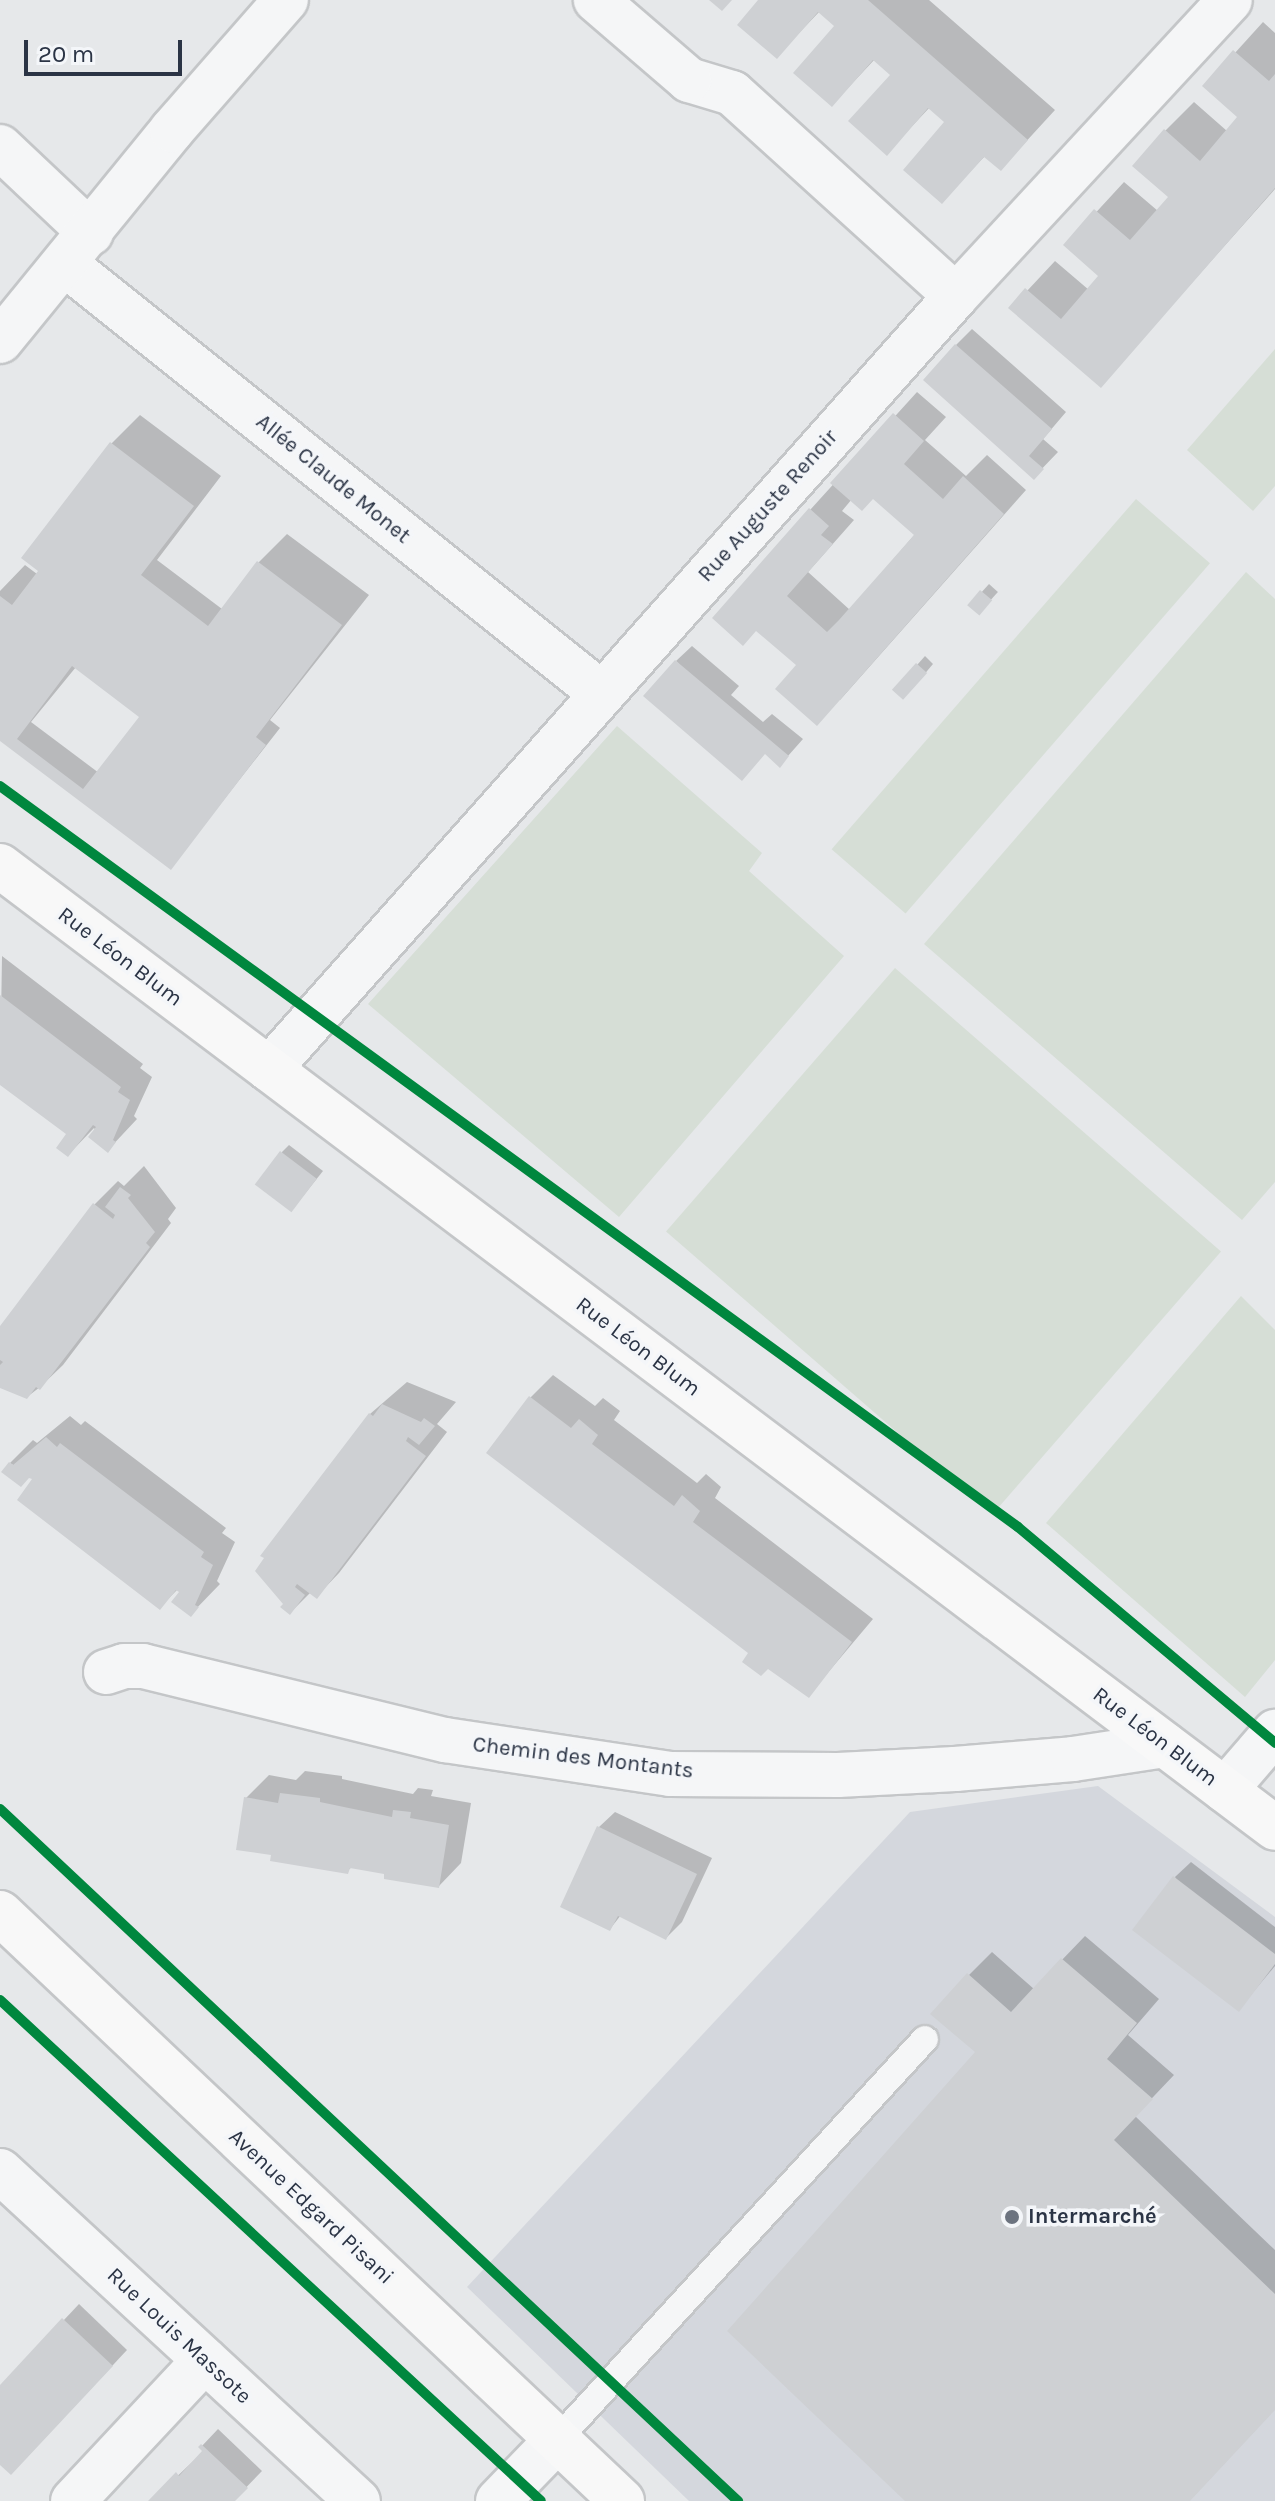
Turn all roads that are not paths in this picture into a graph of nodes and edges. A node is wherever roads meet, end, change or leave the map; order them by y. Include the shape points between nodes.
1 (286, 0) edge
2 (596, 0) edge
3 (1230, 0) edge
4 (0, 147) edge
5 (78, 249) junction
6 (956, 296) junction
7 (0, 341) edge
8 (601, 693) junction
9 (0, 866) edge
10 (269, 1069) junction
11 (106, 1672) dead end
12 (1275, 1732) edge
13 (1165, 1745) junction
14 (1225, 1790) junction
15 (1275, 1828) edge
16 (0, 1913) edge
17 (925, 2039) dead end
18 (0, 2171) edge
19 (205, 2360) junction
20 (557, 2440) junction
21 (73, 2501) edge
22 (358, 2501) edge
23 (498, 2501) edge
24 (622, 2501) edge

1 - 5 street via 172,130
2 - 6 street via 689,80 732,93
3 - 6 street, Rue Auguste Renoir
4 - 5 street, Allée Claude Monet
5 - 7 street
5 - 8 street, Allée Claude Monet
6 - 8 street, Rue Auguste Renoir
8 - 10 street, Rue Auguste Renoir
9 - 10 street, Rue Léon Blum
10 - 13 street, Rue Léon Blum
11 - 13 street, Chemin des Montants via 143,1666 445,1740 670,1774 955,1769
12 - 14 street
13 - 14 street, Rue Léon Blum
14 - 15 street, Rue Léon Blum
16 - 20 street, Avenue Edgard Pisani
17 - 20 lane
18 - 19 street, Rue Louis Massote
19 - 21 street
19 - 22 street, Rue Louis Massote
20 - 23 street
20 - 24 street, Avenue Edgard Pisani

